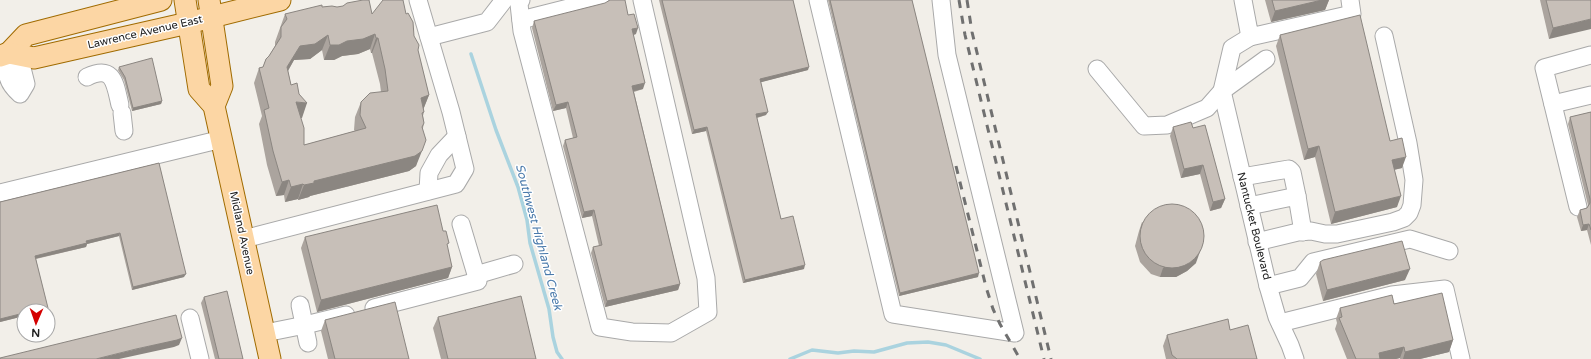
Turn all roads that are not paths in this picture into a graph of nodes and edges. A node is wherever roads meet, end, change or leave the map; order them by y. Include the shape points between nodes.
1 (161, 0) edge
2 (185, 0) edge
3 (280, 0) edge
4 (418, 0) edge
5 (504, 0) edge
6 (521, 0) edge
7 (600, 0) edge
8 (642, 0) edge
9 (818, 0) edge
10 (940, 0) edge
11 (1243, 0) edge
12 (1350, 0) edge
13 (120, 5) edge
14 (210, 8) edge
15 (521, 20) junction
16 (188, 23) junction
17 (1384, 36) dead end
18 (429, 37) junction
19 (1250, 37) junction
20 (5, 54) edge
21 (1591, 55) edge
22 (1266, 59) dead end
23 (1097, 69) dead end
24 (87, 77) dead end
25 (1222, 91) junction
26 (1591, 95) edge
27 (1553, 104) junction
28 (214, 106) junction
29 (124, 131) dead end
30 (457, 136) junction
31 (222, 139) junction
32 (1242, 177) junction
33 (428, 191) junction
34 (0, 193) edge
35 (1297, 196) junction
36 (1249, 206) junction
37 (1578, 207) dead end
38 (461, 224) dead end
39 (1303, 232) junction
40 (244, 239) junction
41 (1257, 242) junction
42 (1449, 251) dead end
43 (514, 264) dead end
44 (476, 274) junction
45 (1268, 286) junction
46 (300, 305) dead end
47 (190, 318) dead end
48 (1280, 323) junction
49 (305, 326) junction
50 (265, 333) junction
51 (308, 343) dead end
52 (200, 359) edge
53 (270, 359) edge
54 (1295, 359) edge
55 (1461, 359) edge

1 - 13 main road, Lawrence Avenue East
2 - 16 main road, Midland Avenue
3 - 14 main road, Lawrence Avenue East
4 - 18 street
5 - 18 street via 487,22
6 - 15 street
7 - 15 street
8 - 15 street via 706,278 708,312 671,333 632,332 600,327
9 - 10 street via 893,314 1015,333 947,55
11 - 19 street
12 - 19 street via 1352,14
13 - 20 main road, Lawrence Avenue East via 26,35
14 - 16 main road, Lawrence Avenue East
14 - 28 main road via 222,86
16 - 20 main road, Lawrence Avenue East via 34,58
16 - 28 main road, Midland Avenue via 199,89
17 - 39 street via 1414,180 1409,213 1393,222 1337,234
18 - 30 street
19 - 25 street via 1232,48
21 - 27 street via 1544,68
22 - 25 street
23 - 25 street via 1144,126 1168,125 1207,108
24 - 29 street via 93,74 107,74 114,80
25 - 32 street, Nantucket Boulevard
26 - 27 street
27 - 37 street
28 - 31 main road, Midland Avenue
30 - 33 street via 439,155 429,173
30 - 33 street via 465,169 456,184
31 - 34 street
31 - 40 main road, Midland Avenue
32 - 35 street via 1289,169 1292,172
32 - 36 street, Nantucket Boulevard
33 - 40 street
35 - 36 street
35 - 39 street
36 - 41 street, Nantucket Boulevard
38 - 44 street
39 - 41 street
40 - 50 main road, Midland Avenue
41 - 45 street, Nantucket Boulevard
42 - 45 street via 1410,239 1313,262 1300,278
43 - 44 street
44 - 49 street via 478,281
45 - 48 street, Nantucket Boulevard
46 - 49 street
47 - 52 street
48 - 54 street, Nantucket Boulevard
48 - 55 street via 1392,295 1445,289
49 - 50 street
49 - 51 street
50 - 53 main road, Midland Avenue

